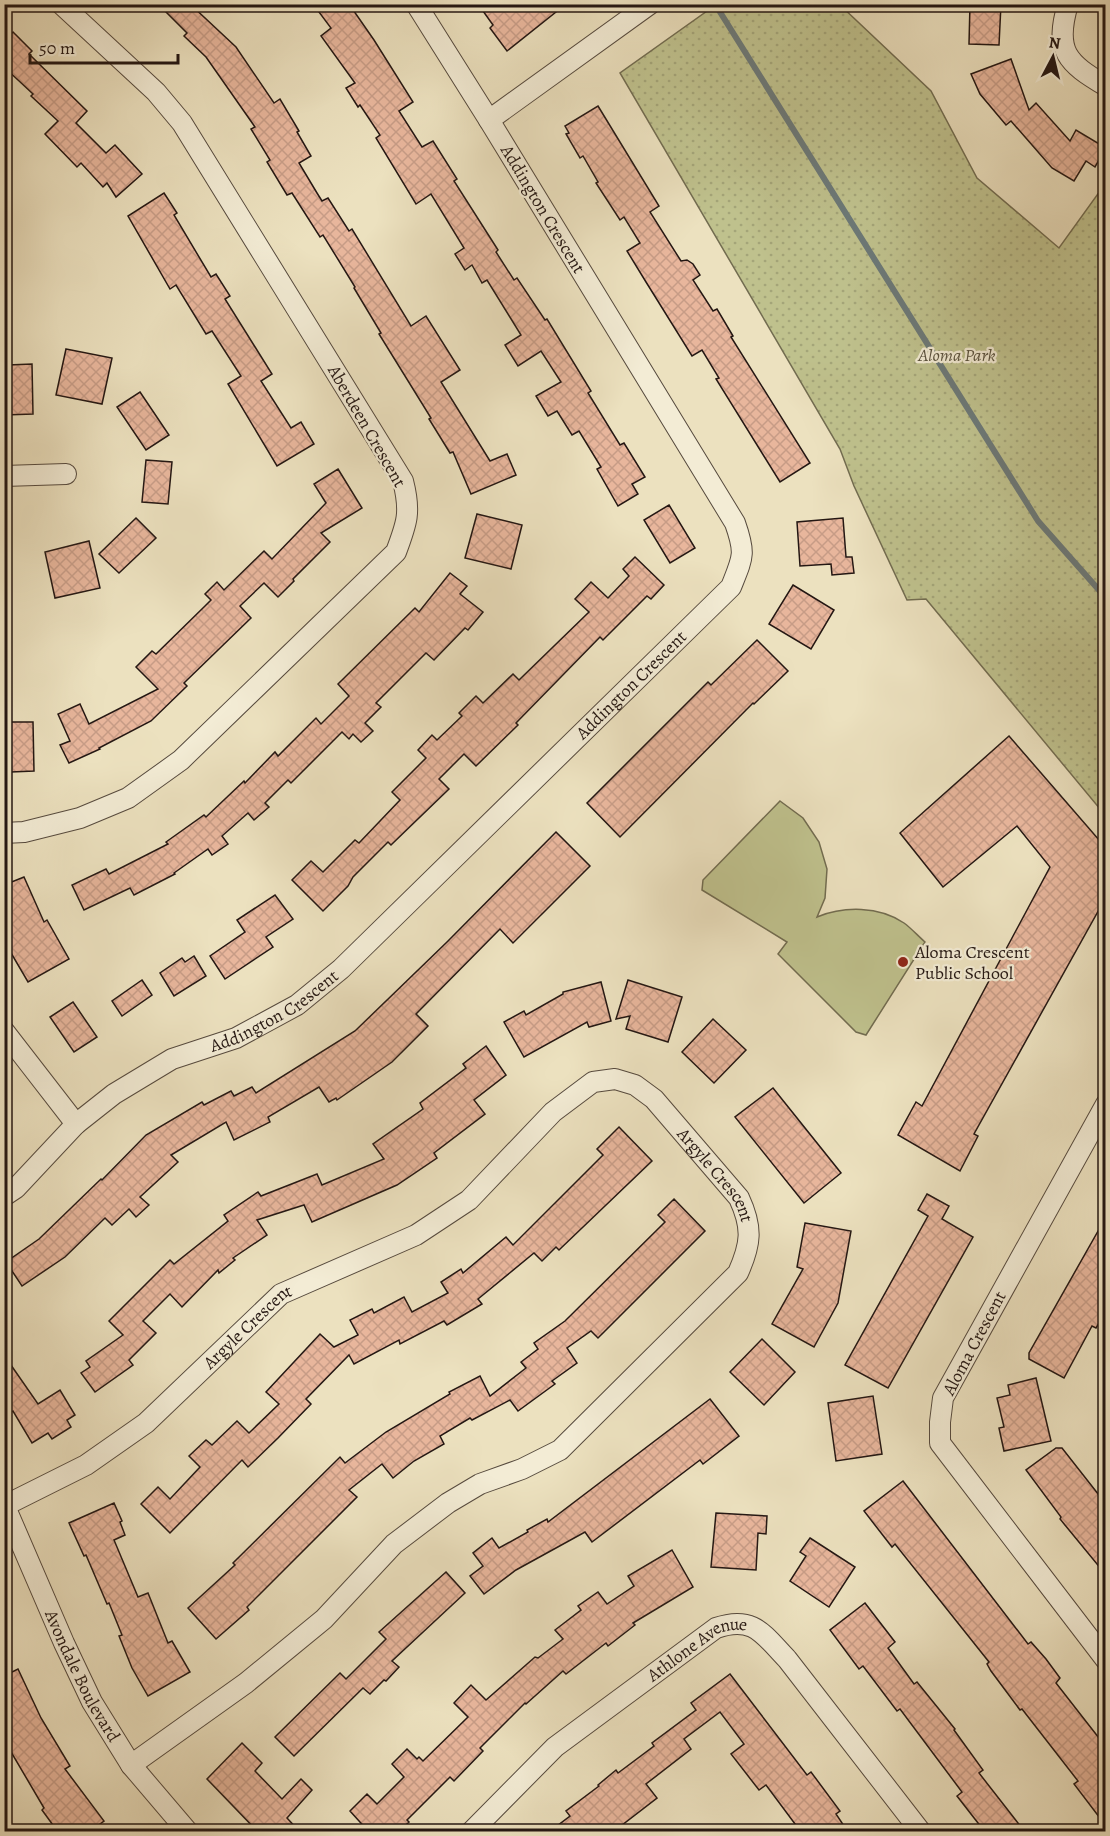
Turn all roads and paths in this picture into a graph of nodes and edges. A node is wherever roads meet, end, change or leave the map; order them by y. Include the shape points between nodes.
1 (61, 4) edge
2 (416, 4) edge
3 (650, 4) edge
4 (1068, 4) edge
5 (1106, 86) edge
6 (489, 120) junction
7 (66, 474) dead end
8 (4, 476) edge
9 (4, 833) edge
10 (4, 1032) edge
11 (1106, 1104) edge
12 (76, 1124) junction
13 (4, 1196) edge
14 (5, 1504) edge
15 (1106, 1660) edge
16 (132, 1765) junction
17 (188, 1832) edge
18 (471, 1832) edge
19 (921, 1832) edge

1 - 9 street, Aberdeen Crescent via 156,92 182,123 403,481 409,503 406,527 396,552 181,760 128,798 80,818
2 - 6 street, Addington Crescent
3 - 6 street
4 - 5 street via 1061,28 1064,50 1079,70
6 - 12 street, Addington Crescent via 735,523 743,546 731,587 341,969 297,1005 236,1038 172,1059 114,1094
7 - 8 street
10 - 12 street
11 - 15 street, Aloma Crescent via 943,1398 940,1443
12 - 13 street, Addington Crescent
14 - 16 street, Avondale Boulevard via 92,1702
14 - 16 street, Argyle Crescent via 86,1465 146,1423 281,1294 416,1235 469,1200 553,1113 593,1082 615,1079 635,1084 654,1099 740,1198 750,1230 747,1254 738,1273 560,1450 480,1484 448,1503 394,1544 324,1618 246,1683
16 - 17 street, Avondale Boulevard
18 - 19 street, Athlone Avenue via 555,1747 716,1628 747,1623 787,1659

